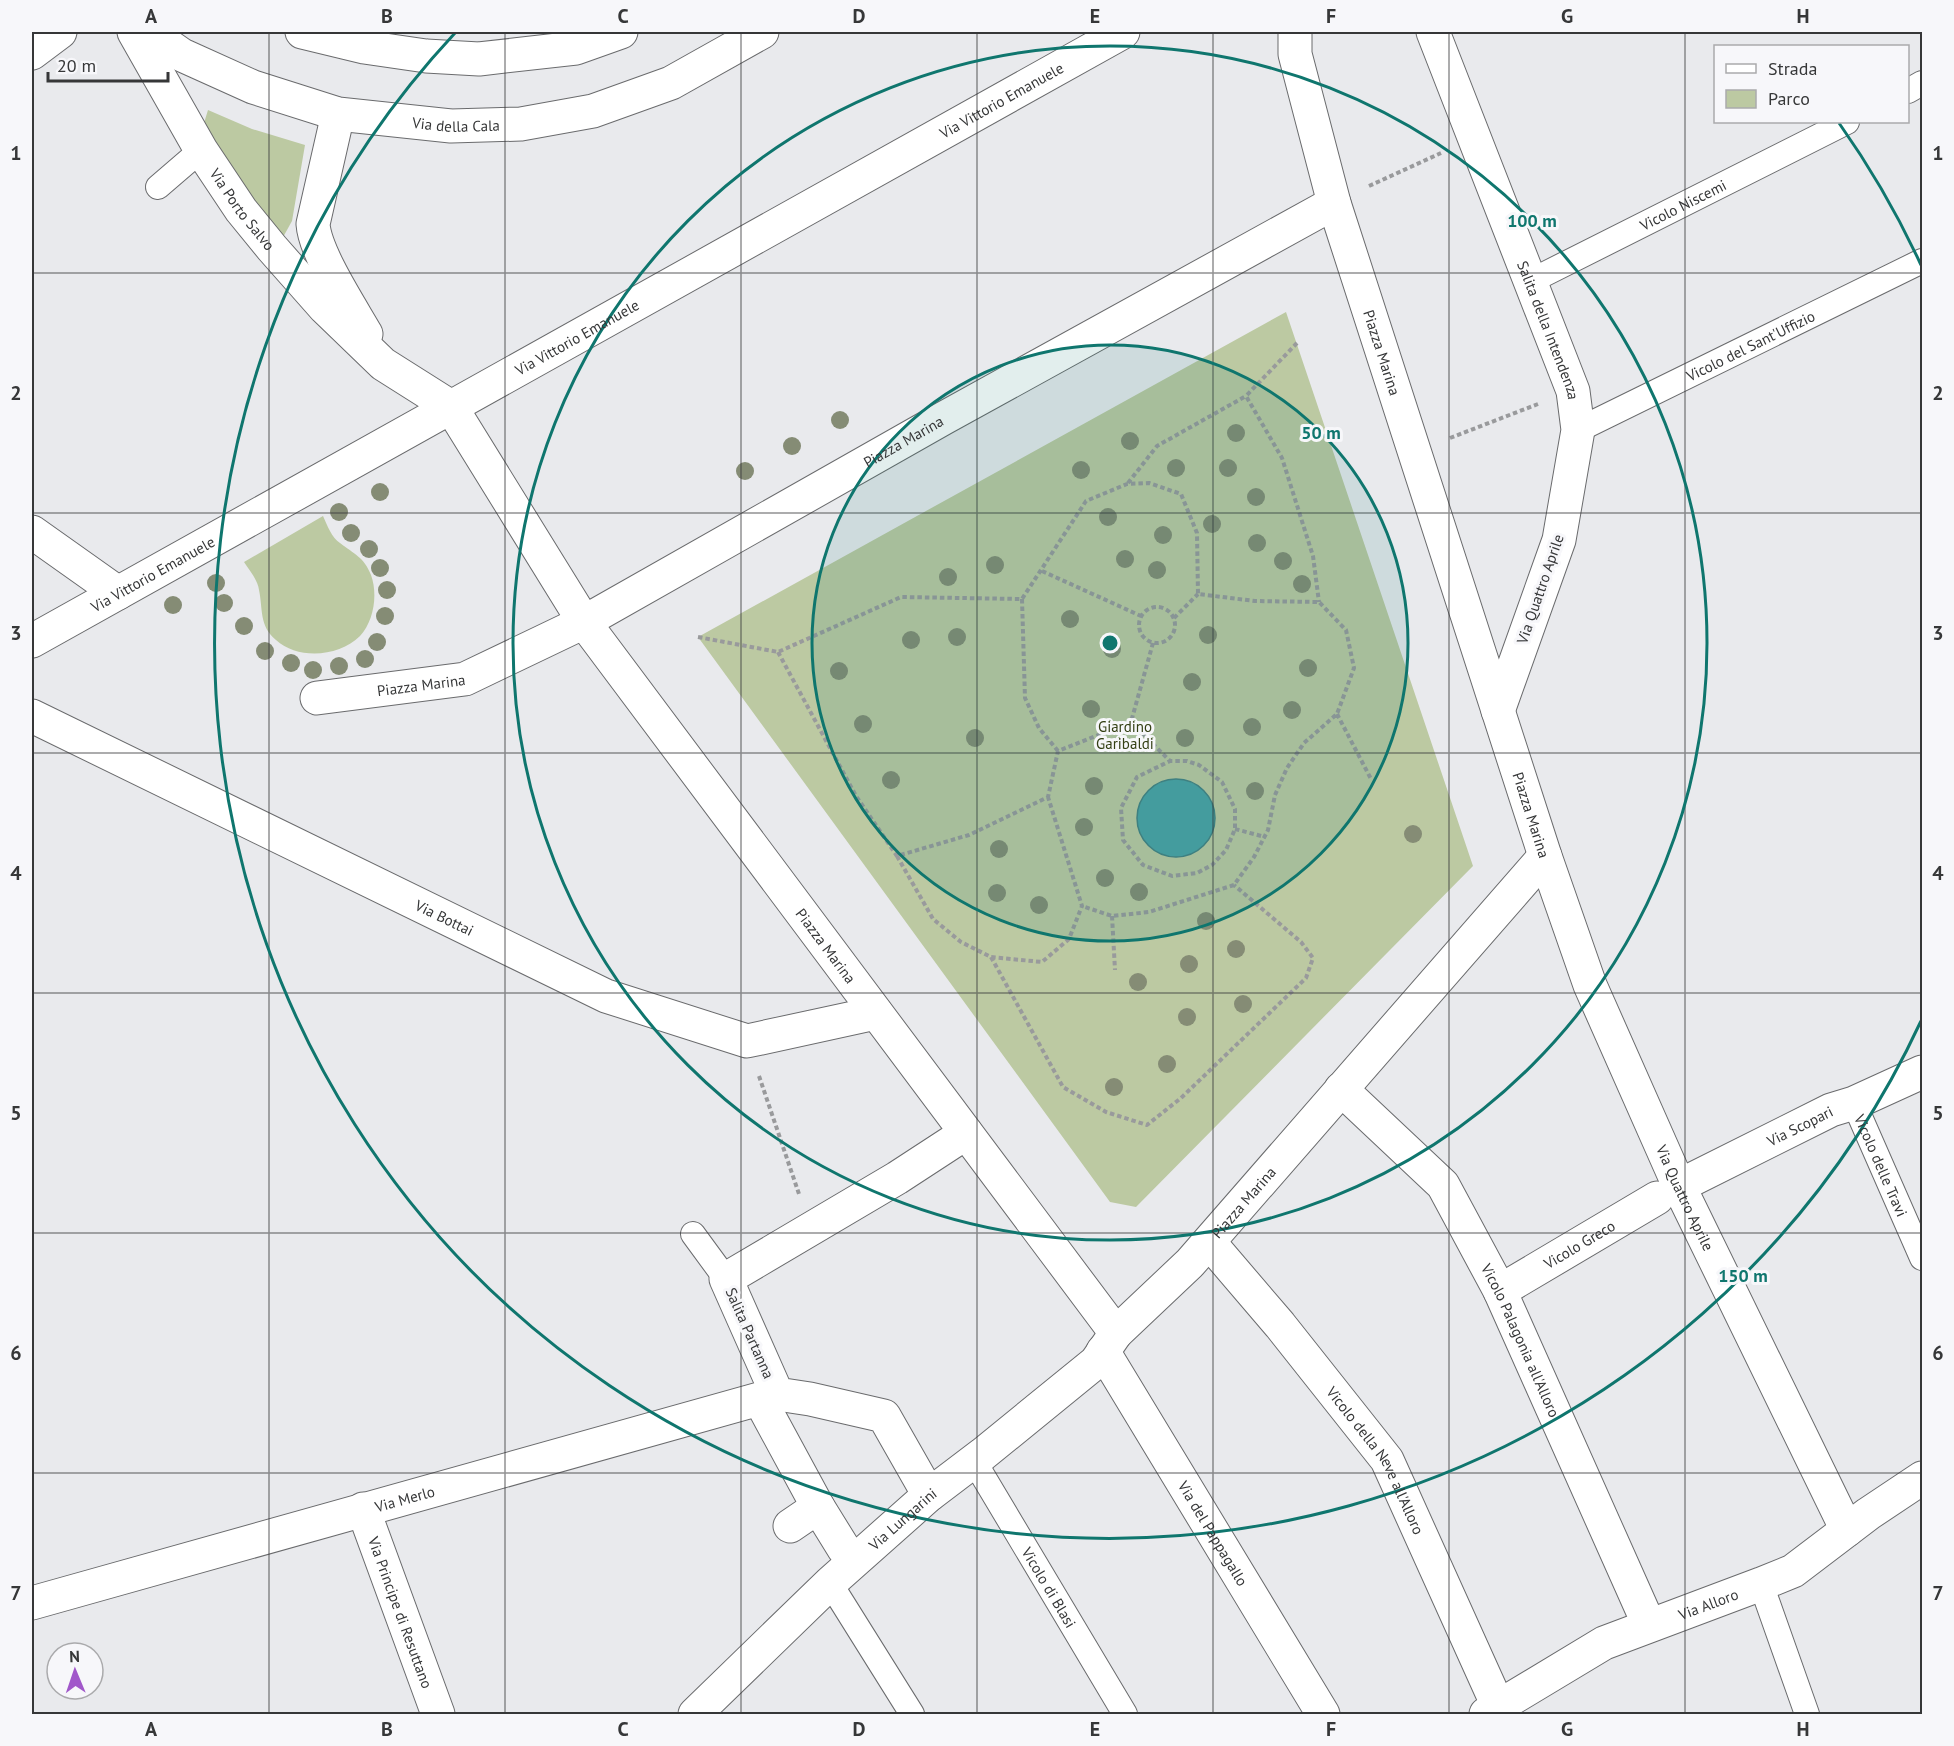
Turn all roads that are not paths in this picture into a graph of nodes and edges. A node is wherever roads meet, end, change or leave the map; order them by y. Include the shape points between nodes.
1 (60, 32) edge
2 (134, 32) edge
3 (149, 32) edge
4 (302, 32) edge
5 (621, 32) edge
6 (762, 32) edge
7 (1123, 32) edge
8 (1295, 32) edge
9 (1433, 32) edge
10 (32, 53) edge
11 (1923, 83) edge
12 (1909, 90) edge
13 (338, 114) junction
14 (1841, 125) edge
15 (201, 150) junction
16 (158, 187) dead end
17 (1334, 203) junction
18 (1923, 261) edge
19 (1531, 281) junction
20 (383, 364) junction
21 (451, 407) junction
22 (1578, 430) junction
23 (32, 532) edge
24 (118, 592) junction
25 (584, 622) junction
26 (32, 641) edge
27 (317, 698) dead end
28 (1498, 711) junction
29 (32, 716) edge
30 (1545, 856) junction
31 (876, 1013) junction
32 (1923, 1072) edge
33 (1341, 1089) junction
34 (1854, 1103) junction
35 (966, 1133) junction
36 (1668, 1192) junction
37 (693, 1234) dead end
38 (1199, 1253) junction
39 (1923, 1258) edge
40 (726, 1279) junction
41 (1500, 1291) junction
42 (1110, 1342) junction
43 (771, 1403) junction
44 (974, 1461) junction
45 (1923, 1478) edge
46 (929, 1495) junction
47 (818, 1507) junction
48 (363, 1509) junction
49 (790, 1526) dead end
50 (1848, 1530) junction
51 (844, 1549) dead end
52 (830, 1583) junction
53 (1761, 1584) junction
54 (32, 1603) edge
55 (1649, 1626) junction
56 (1492, 1710) edge
57 (699, 1713) edge
58 (438, 1714) edge
59 (912, 1714) edge
60 (1125, 1714) edge
61 (1323, 1714) edge
62 (1807, 1714) edge

1 - 10 street
2 - 15 street, Via Porto Salvo
3 - 13 street, Via della Cala via 182,55 253,87
4 - 5 street via 363,47 479,59 576,48
6 - 13 street, Via della Cala via 671,83 593,111 521,124 451,126
7 - 21 street, Via Vittorio Emanuele
8 - 17 street via 1295,54
9 - 19 street, Salita della Intendenza
11 - 12 lane
13 - 20 street, Via Porto Salvo via 313,224 314,236
14 - 19 lane, Vicolo Niscemi
15 - 16 lane
15 - 20 street, Via Porto Salvo via 272,249
17 - 25 street, Piazza Marina
17 - 28 street, Piazza Marina
18 - 22 lane, Vicolo del Sant'Uffizio
19 - 22 street, Salita della Intendenza via 1573,391
20 - 21 street, Via Porto Salvo
21 - 24 street, Via Vittorio Emanuele
21 - 25 street, Piazza Marina
22 - 28 street, Via Quattro Aprile via 1559,540
23 - 24 street
24 - 26 street, Via Vittorio Emanuele
25 - 27 street, Piazza Marina via 465,679
25 - 31 street, Piazza Marina
28 - 30 street, Piazza Marina
29 - 31 street, Via Bottai via 606,996 747,1041
30 - 33 street, Piazza Marina
30 - 36 street, Via Quattro Aprile
31 - 35 street, Piazza Marina
32 - 34 street, Via Scopari
33 - 38 street, Piazza Marina
33 - 41 street, Vicolo Palagonia all'Alloro via 1443,1185
34 - 36 street, Via Scopari via 1831,1110
34 - 39 lane, Vicolo delle Travi
35 - 40 street, Salita Partanna
35 - 42 street, Piazza Marina
36 - 41 street, Vicolo Greco
36 - 50 street, Via Quattro Aprile
37 - 40 lane
38 - 42 street, Piazza Marina
38 - 56 street, Vicolo della Neve all'Alloro via 1280,1325 1387,1460
40 - 43 street, Salita Partanna
41 - 55 street, Vicolo Palagonia all'Alloro
42 - 44 street, Via Lungarini via 1096,1362
42 - 61 street, Via del Pappagallo
43 - 46 street, Salita Partanna via 810,1399 884,1416
43 - 47 street
43 - 48 street, Via Merlo
44 - 46 street, Via Lungarini
44 - 60 lane, Vicolo di Blasi
45 - 50 street, Via Alloro
46 - 52 street, Via Lungarini
47 - 49 street
47 - 51 street
48 - 54 street, Via Merlo
48 - 58 street, Via Principe di Resuttano
50 - 53 street, Via Alloro via 1793,1571
52 - 57 street, Via Lungarini
52 - 59 lane
53 - 55 street, Via Alloro
53 - 62 lane
55 - 56 street, Via Alloro via 1604,1643

